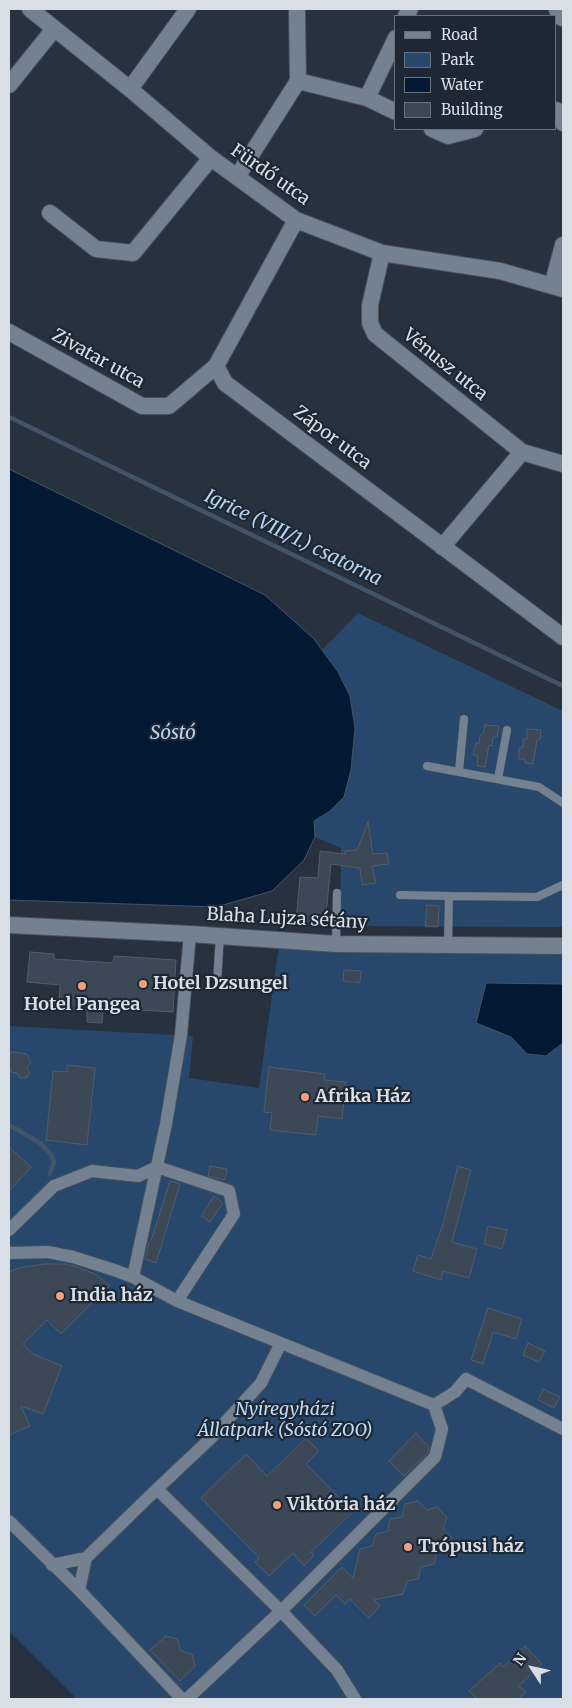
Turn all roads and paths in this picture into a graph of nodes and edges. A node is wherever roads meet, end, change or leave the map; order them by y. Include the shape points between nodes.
1 (30, 9) edge
2 (188, 9) edge
3 (560, 9) edge
4 (297, 12) dead end
5 (563, 15) edge
6 (54, 29) junction
7 (394, 42) edge
8 (298, 81) junction
9 (9, 85) edge
10 (130, 90) junction
11 (367, 98) junction
12 (394, 111) edge
13 (434, 130) edge
14 (471, 130) edge
15 (210, 158) junction
16 (237, 177) junction
17 (50, 213) dead end
18 (296, 220) junction
19 (563, 245) edge
20 (382, 253) junction
21 (558, 287) edge
22 (9, 332) edge
23 (216, 366) junction
24 (522, 452) junction
25 (563, 464) edge
26 (442, 547) junction
27 (563, 637) edge
28 (464, 719) dead end
29 (507, 730) dead end
30 (427, 766) dead end
31 (459, 771) junction
32 (498, 779) junction
33 (563, 803) edge
34 (563, 885) edge
35 (337, 893) dead end
36 (400, 894) dead end
37 (449, 896) junction
38 (9, 925) edge
39 (190, 934) junction
40 (220, 936) junction
41 (336, 944) junction
42 (448, 945) junction
43 (563, 946) edge
44 (256, 986) dead end
45 (157, 1167) junction
46 (9, 1230) edge
47 (9, 1253) edge
48 (132, 1277) junction
49 (177, 1301) junction
50 (281, 1343) junction
51 (434, 1405) junction
52 (563, 1429) edge
53 (157, 1489) junction
54 (9, 1521) edge
55 (86, 1558) junction
56 (52, 1565) junction
57 (78, 1590) junction
58 (281, 1611) junction
59 (182, 1699) edge
60 (187, 1699) edge
61 (355, 1699) edge

1 - 6 street, Fürdő utca
2 - 10 street
3 - 5 main road
4 - 8 street
6 - 9 street
6 - 10 street, Fürdő utca
7 - 11 street
8 - 11 street
8 - 16 street
10 - 15 street, Fürdő utca
11 - 12 street
13 - 14 street via 448,136
15 - 16 street, Fürdő utca
15 - 17 street via 133,253 96,248
16 - 18 street, Fürdő utca
18 - 20 street, Fürdő utca
18 - 23 street
19 - 21 street
20 - 21 street, Fürdő utca via 500,271
20 - 24 street, Vénusz utca via 370,305 370,323 376,334
22 - 23 street, Zivatar utca via 142,406 169,406
23 - 26 street, Zápor utca via 225,383
24 - 25 street, Vénusz utca
24 - 26 street
26 - 27 street, Zápor utca
28 - 31 lane
29 - 32 lane
30 - 31 lane
31 - 32 lane
32 - 33 lane via 538,787
34 - 37 lane via 537,897
35 - 41 lane
36 - 37 lane
37 - 42 lane
38 - 39 street, Blaha Lujza sétány
39 - 40 street, Blaha Lujza sétány
39 - 45 street via 181,1035
40 - 41 street, Blaha Lujza sétány
40 - 44 lane via 217,983
41 - 42 street, Blaha Lujza sétány
42 - 43 street, Blaha Lujza sétány
45 - 46 street via 138,1176 92,1171 54,1186
45 - 48 street
45 - 49 street via 228,1191 234,1214
47 - 48 street via 48,1252 74,1257
48 - 49 street
49 - 50 street
50 - 51 street
50 - 53 street via 261,1383 211,1438
51 - 52 street via 455,1392 466,1379
51 - 58 street via 442,1429 435,1457
53 - 55 street
53 - 58 street
54 - 56 street
55 - 56 street
55 - 57 street
56 - 57 street
57 - 59 street
58 - 60 street
58 - 61 street via 337,1670

